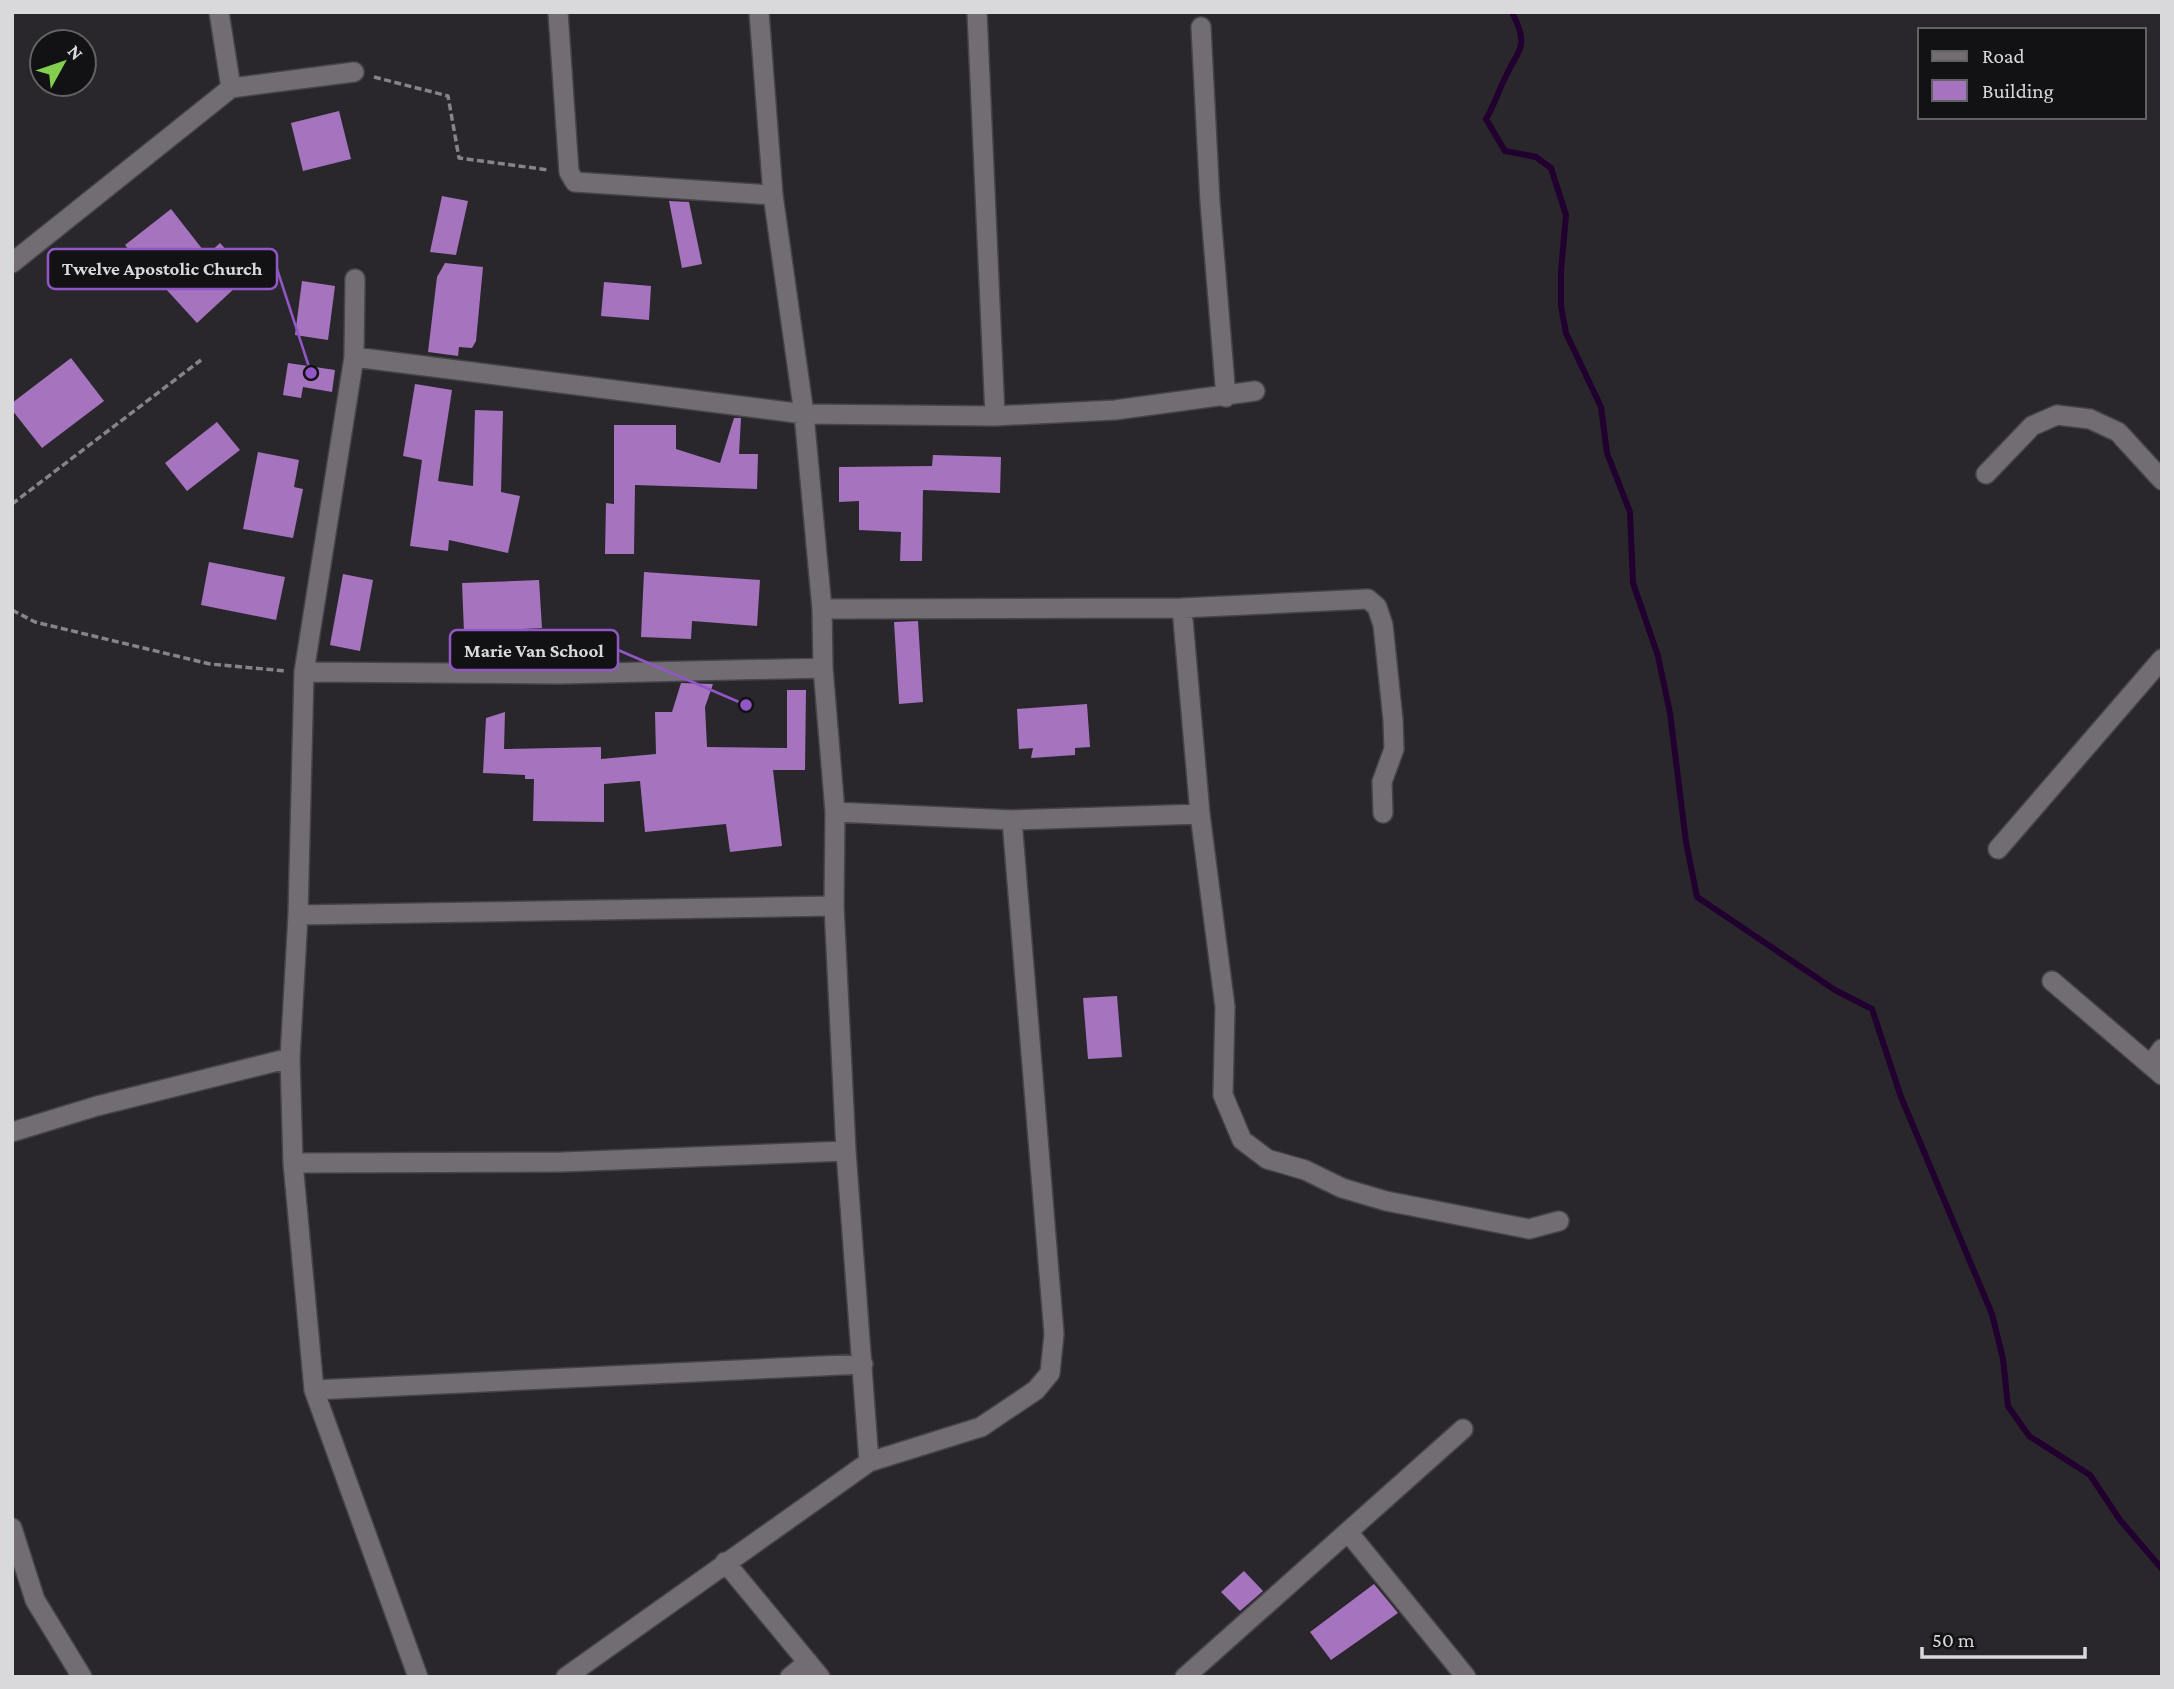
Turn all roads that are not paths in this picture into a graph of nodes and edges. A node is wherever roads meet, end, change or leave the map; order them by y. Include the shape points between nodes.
1 (219, 12) edge
2 (558, 12) edge
3 (759, 12) edge
4 (977, 12) edge
5 (1201, 27) dead end
6 (354, 72) road end
7 (231, 88) junction
8 (772, 195) junction
9 (12, 263) edge
10 (355, 279) dead end
11 (354, 356) junction
12 (1255, 391) dead end
13 (1226, 397) junction
14 (804, 414) junction
15 (995, 416) junction
16 (1986, 474) dead end
17 (2162, 480) edge
18 (1182, 608) junction
19 (822, 609) junction
20 (2162, 659) edge
21 (823, 668) junction
22 (304, 672) junction
23 (835, 812) junction
24 (1383, 813) dead end
25 (1200, 814) junction
26 (1012, 820) junction
27 (1998, 849) dead end
28 (834, 906) junction
29 (298, 915) junction
30 (2052, 981) dead end
31 (290, 1058) junction
32 (2158, 1063) edge
33 (12, 1132) edge
34 (846, 1151) junction
35 (293, 1163) junction
36 (1559, 1221) dead end
37 (863, 1364) junction
38 (313, 1390) junction
39 (1463, 1429) dead end
40 (869, 1462) junction
41 (12, 1528) edge
42 (1348, 1532) junction
43 (725, 1562) junction
44 (814, 1669) edge
45 (82, 1677) edge
46 (418, 1677) edge
47 (566, 1677) edge
48 (790, 1677) edge
49 (1185, 1677) edge
50 (1466, 1677) edge

1 - 7 street
2 - 8 street via 569,172 575,182
3 - 8 street
4 - 15 street
5 - 13 street
6 - 7 street
7 - 9 street
8 - 14 street
10 - 11 street
11 - 14 street
11 - 22 street
12 - 13 street
13 - 15 street via 1115,410
14 - 15 street
14 - 19 street
16 - 17 street via 2032,426 2057,415 2090,419 2118,432
18 - 19 street
18 - 24 street via 1342,598 1368,599 1377,607 1383,625 1394,749 1382,782
18 - 25 street
19 - 21 street
20 - 27 street
21 - 22 street via 559,674
21 - 23 street
22 - 29 street
23 - 26 street
23 - 28 street
25 - 26 street
25 - 36 street via 1225,1007 1223,1095 1242,1140 1267,1159 1387,1201 1529,1229
26 - 40 street via 1054,1334 1050,1373 1036,1390 981,1427
28 - 29 street
28 - 34 street
29 - 31 street
30 - 32 street
31 - 33 street
31 - 35 street
34 - 35 street via 562,1162
34 - 37 street
35 - 38 street
37 - 38 street
37 - 40 street
38 - 46 street
39 - 42 street
40 - 43 street
41 - 45 street via 35,1600
42 - 49 street
42 - 50 street
43 - 44 street
43 - 47 street
44 - 48 street

